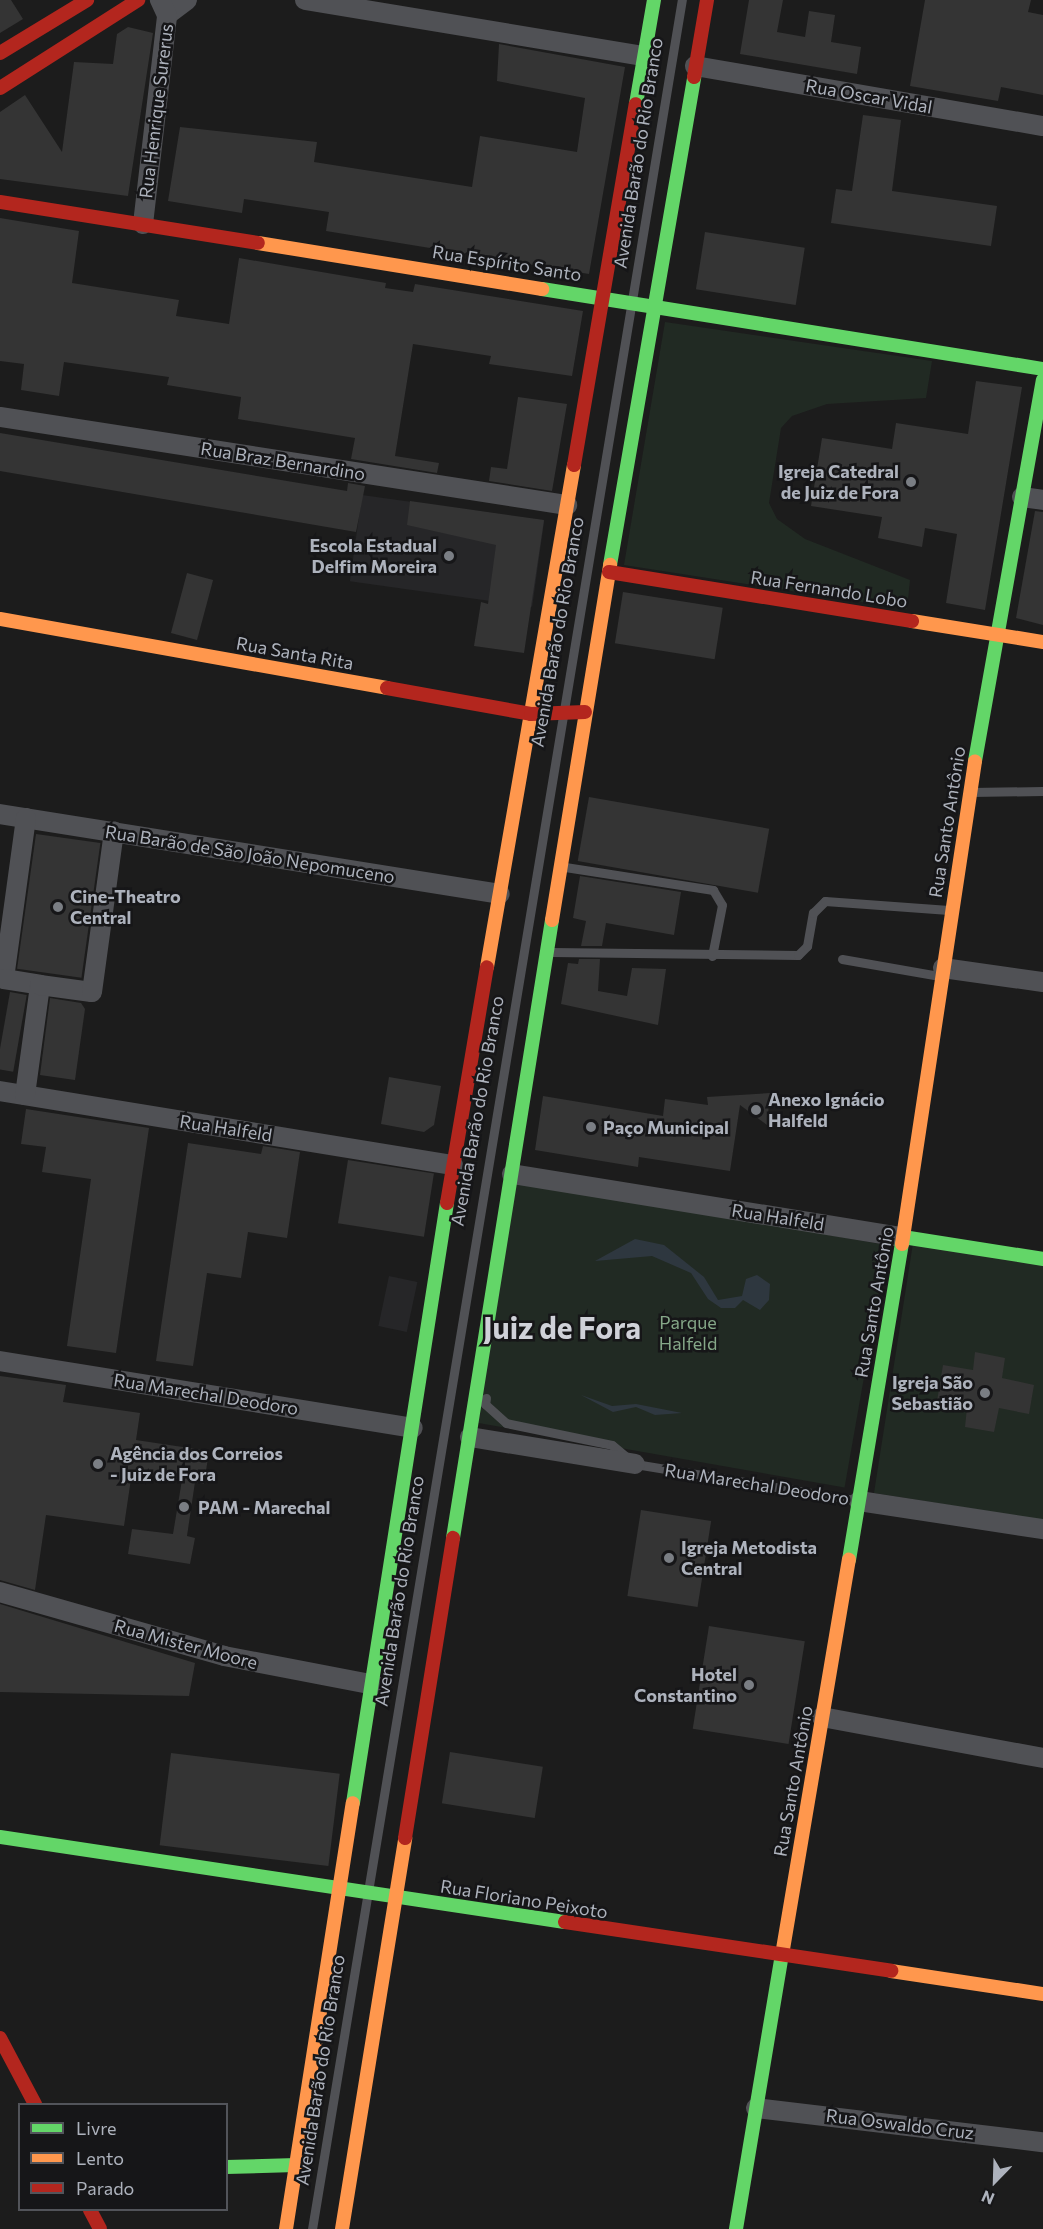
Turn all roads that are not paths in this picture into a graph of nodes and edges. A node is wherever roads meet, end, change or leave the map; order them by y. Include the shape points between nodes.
1 (87, 0) edge
2 (138, 0) edge
3 (187, 0) edge
4 (305, 0) edge
5 (654, 0) edge
6 (682, 0) edge
7 (707, 0) edge
8 (164, 8) edge
9 (0, 53) edge
10 (645, 56) junction
11 (695, 66) junction
12 (0, 88) edge
13 (1043, 126) edge
14 (0, 202) edge
15 (143, 224) junction
16 (603, 297) junction
17 (631, 303) junction
18 (653, 307) junction
19 (1043, 369) edge
20 (1043, 380) edge
21 (0, 417) edge
22 (1022, 497) junction
23 (1043, 500) edge
24 (567, 505) junction
25 (609, 572) junction
26 (0, 619) edge
27 (997, 635) junction
28 (1043, 642) edge
29 (585, 712) junction
30 (531, 714) junction
31 (561, 716) junction
32 (1043, 791) edge
33 (969, 792) junction
34 (0, 814) edge
35 (26, 818) junction
36 (114, 832) junction
37 (561, 866) junction
38 (500, 894) junction
39 (951, 910) junction
40 (547, 951) junction
41 (712, 956) junction
42 (842, 959) dead end
43 (942, 972) junction
44 (1043, 982) edge
45 (40, 985) junction
46 (0, 1091) edge
47 (25, 1095) junction
48 (453, 1165) junction
49 (512, 1174) junction
50 (903, 1237) junction
51 (1043, 1259) edge
52 (0, 1360) edge
53 (482, 1368) junction
54 (413, 1428) junction
55 (470, 1437) junction
56 (635, 1464) junction
57 (859, 1501) junction
58 (1043, 1530) edge
59 (0, 1592) edge
60 (374, 1685) junction
61 (822, 1718) junction
62 (1043, 1758) edge
63 (0, 1837) edge
64 (342, 1889) junction
65 (367, 1893) junction
66 (398, 1898) junction
67 (782, 1956) junction
68 (1043, 1994) edge
69 (0, 2038) edge
70 (34, 2103) edge
71 (756, 2108) junction
72 (1043, 2142) edge
73 (296, 2165) junction
74 (228, 2167) edge
75 (321, 2172) junction
76 (91, 2211) edge
77 (100, 2229) edge
78 (286, 2229) edge
79 (312, 2229) edge
80 (342, 2229) edge
81 (736, 2229) edge

1 - 9 street
2 - 12 street
3 - 8 street
4 - 10 street
5 - 10 street, Avenida Barão do Rio Branco
6 - 17 lane, Avenida Barão do Rio Branco
7 - 11 street
8 - 15 street, Rua Henrique Surerus
10 - 16 street, Avenida Barão do Rio Branco
11 - 13 street, Rua Oscar Vidal
11 - 18 street
14 - 15 street, Rua Espírito Santo
15 - 16 street, Rua Espírito Santo
16 - 17 street, Rua Espírito Santo
16 - 24 street, Avenida Barão do Rio Branco
17 - 18 street, Rua Espírito Santo
17 - 31 lane, Avenida Barão do Rio Branco
18 - 19 street, Rua Espírito Santo
18 - 25 street
20 - 22 street, Rua Santo Antônio
21 - 24 street, Rua Braz Bernardino
22 - 23 street
22 - 27 street, Rua Santo Antônio
24 - 30 street, Avenida Barão do Rio Branco
25 - 27 street, Rua Fernando Lobo
25 - 29 street
26 - 30 street, Rua Santa Rita
27 - 28 street, Rua Fernando Lobo
27 - 33 street, Rua Santo Antônio
29 - 31 street, Rua Santa Rita
29 - 37 street
30 - 31 street, Rua Santa Rita
30 - 38 street, Avenida Barão do Rio Branco
31 - 65 lane, Avenida Barão do Rio Branco
32 - 33 lane
33 - 39 street, Rua Santo Antônio
34 - 35 street, Rua Barão de São João Nepomuceno
35 - 36 street, Rua Barão de São João Nepomuceno
35 - 45 street via 4,979
36 - 38 street, Rua Barão de São João Nepomuceno
36 - 45 street via 92,992
37 - 40 street
37 - 41 lane via 713,891 722,905
38 - 48 street, Avenida Barão do Rio Branco
39 - 41 lane via 834,898 813,913 807,946 798,955
39 - 43 street, Rua Santo Antônio
40 - 41 lane
40 - 49 street
42 - 43 lane
43 - 44 street
43 - 50 street, Rua Santo Antônio
45 - 47 street
46 - 47 street, Rua Halfeld
47 - 48 street, Rua Halfeld
48 - 54 street, Avenida Barão do Rio Branco
49 - 50 street, Rua Halfeld
49 - 53 street
50 - 51 street, Rua Halfeld
50 - 57 street, Rua Santo Antônio
52 - 54 street, Rua Marechal Deodoro
53 - 55 street
53 - 56 lane via 490,1374 485,1404 506,1423 612,1445
54 - 60 street, Avenida Barão do Rio Branco
55 - 56 street, Rua Marechal Deodoro
55 - 66 street
56 - 57 lane, Rua Marechal Deodoro
57 - 58 street, Rua Marechal Deodoro
57 - 61 street, Rua Santo Antônio
59 - 60 street, Rua Mister Moore via 224,1656
60 - 64 street, Avenida Barão do Rio Branco
61 - 62 street
61 - 67 street, Rua Santo Antônio
63 - 64 street, Rua Floriano Peixoto
64 - 65 street, Rua Floriano Peixoto
64 - 73 street, Avenida Barão do Rio Branco
65 - 66 street, Rua Floriano Peixoto
65 - 75 lane, Avenida Barão do Rio Branco
66 - 67 street, Rua Floriano Peixoto
66 - 80 street
67 - 68 street, Rua Floriano Peixoto
67 - 71 street, Rua Santo Antônio
69 - 70 street
71 - 72 street, Rua Oswaldo Cruz
71 - 81 street, Rua Santo Antônio
73 - 74 street
73 - 75 lane
73 - 78 street, Avenida Barão do Rio Branco
75 - 79 lane, Avenida Barão do Rio Branco
76 - 77 street

